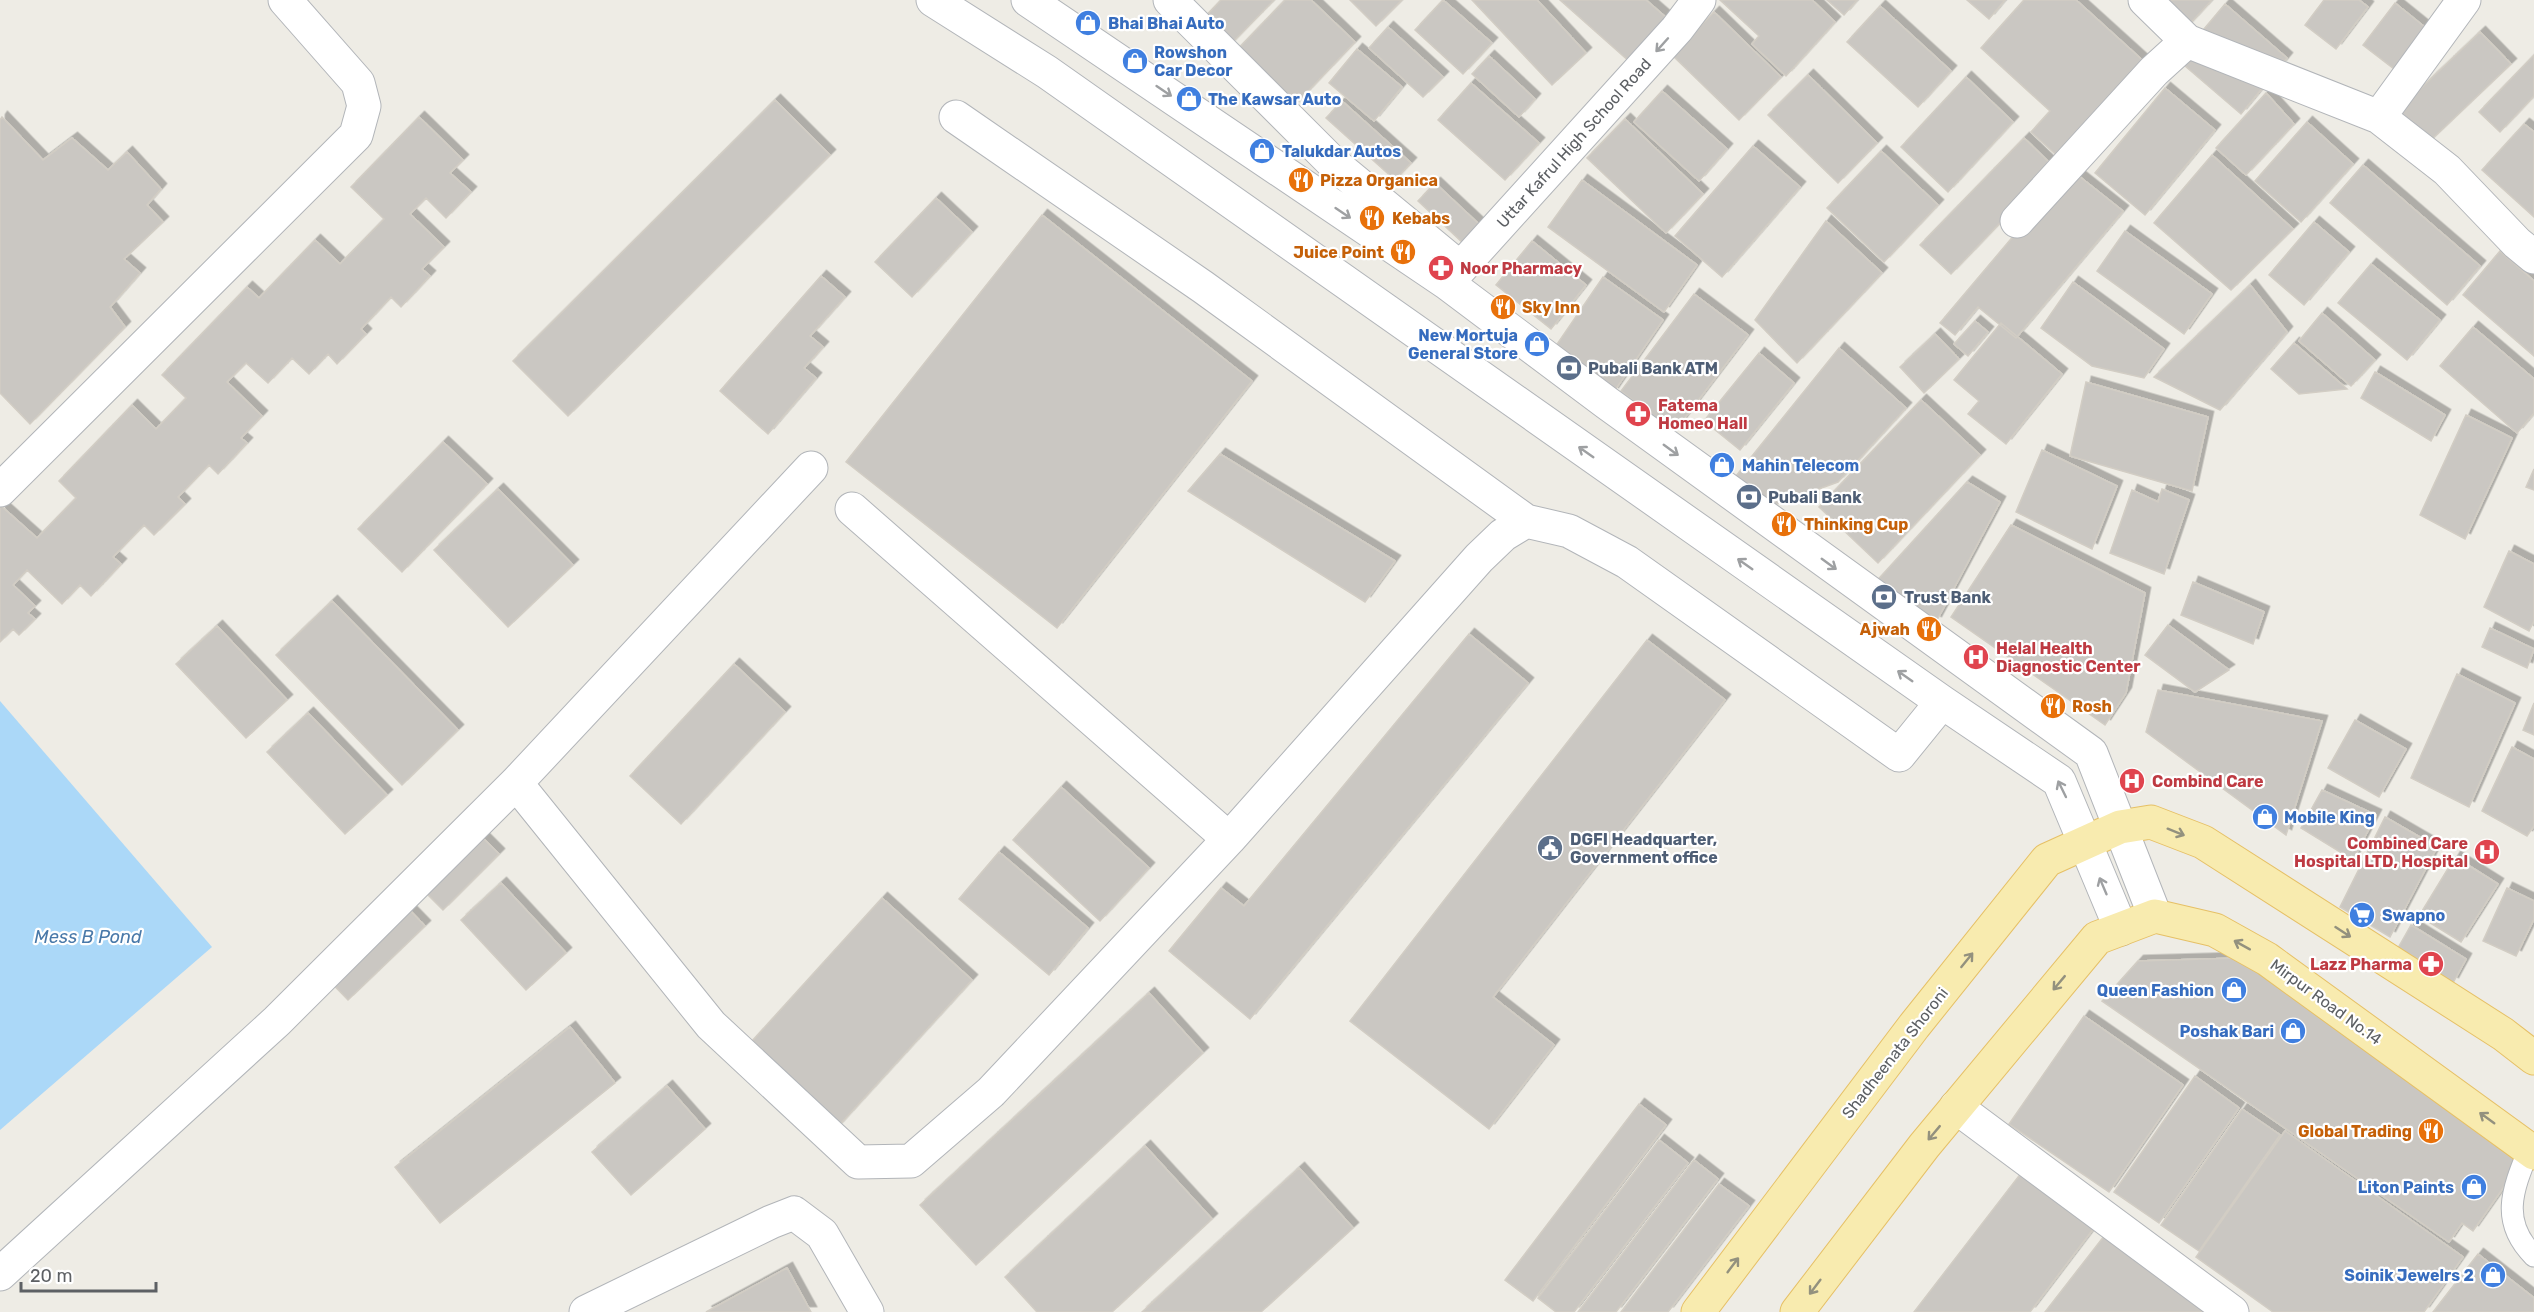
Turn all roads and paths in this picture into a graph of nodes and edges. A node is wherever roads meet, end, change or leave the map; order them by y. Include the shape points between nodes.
1 (285, 0) edge
2 (933, 0) edge
3 (1028, 0) edge
4 (1170, 0) edge
5 (1699, 0) edge
6 (2145, 0) edge
7 (2464, 0) edge
8 (2187, 41) junction
9 (956, 117) dead end
10 (2379, 117) junction
11 (2017, 221) dead end
12 (2534, 257) edge
13 (1454, 276) junction
14 (811, 468) dead end
15 (0, 490) edge
16 (852, 509) dead end
17 (1527, 521) junction
18 (1942, 702) junction
19 (516, 783) junction
20 (2120, 827) junction
21 (1229, 839) junction
22 (2085, 842) junction
23 (2155, 916) junction
24 (2109, 934) junction
25 (2518, 1036) edge
26 (2534, 1058) edge
27 (1956, 1107) junction
28 (2531, 1151) edge
29 (2534, 1256) edge
30 (0, 1274) edge
31 (586, 1312) edge
32 (867, 1312) edge
33 (1698, 1312) edge
34 (1797, 1312) edge
35 (2232, 1312) edge

1 - 15 street via 358,83 364,106 356,135
18 -> 2 street via 1047,72
3 -> 13 street
4 - 13 street via 1334,164
5 -> 13 street, Uttar Kafrul High School Road
6 - 8 street
7 - 10 street
8 - 10 street
8 - 11 street via 2154,71
9 - 17 street via 1203,287
10 - 12 street via 2447,170
13 -> 20 street via 1607,403 2091,753
14 - 19 street
16 - 21 street
17 - 18 street via 1569,531 1627,562 1899,755
17 - 21 street via 1503,535 1479,558
22 -> 18 street via 2059,781
19 - 21 street via 711,1025 858,1162 911,1161 991,1092
19 - 30 street via 277,1021
20 - 22 main road, Shadheenata Shoroni
20 - 23 street
20 -> 25 main road via 2151,822 2203,842
24 -> 22 street
33 -> 22 main road, Shadheenata Shoroni via 1914,1026 2047,860
23 - 24 main road
28 -> 23 main road, Mirpur Road No.14 via 2267,958 2215,930
24 -> 27 main road
25 - 26 main road
27 -> 34 main road
27 - 35 street
28 - 29 lane via 2513,1189 2512,1222
31 - 32 street via 794,1213 822,1234

